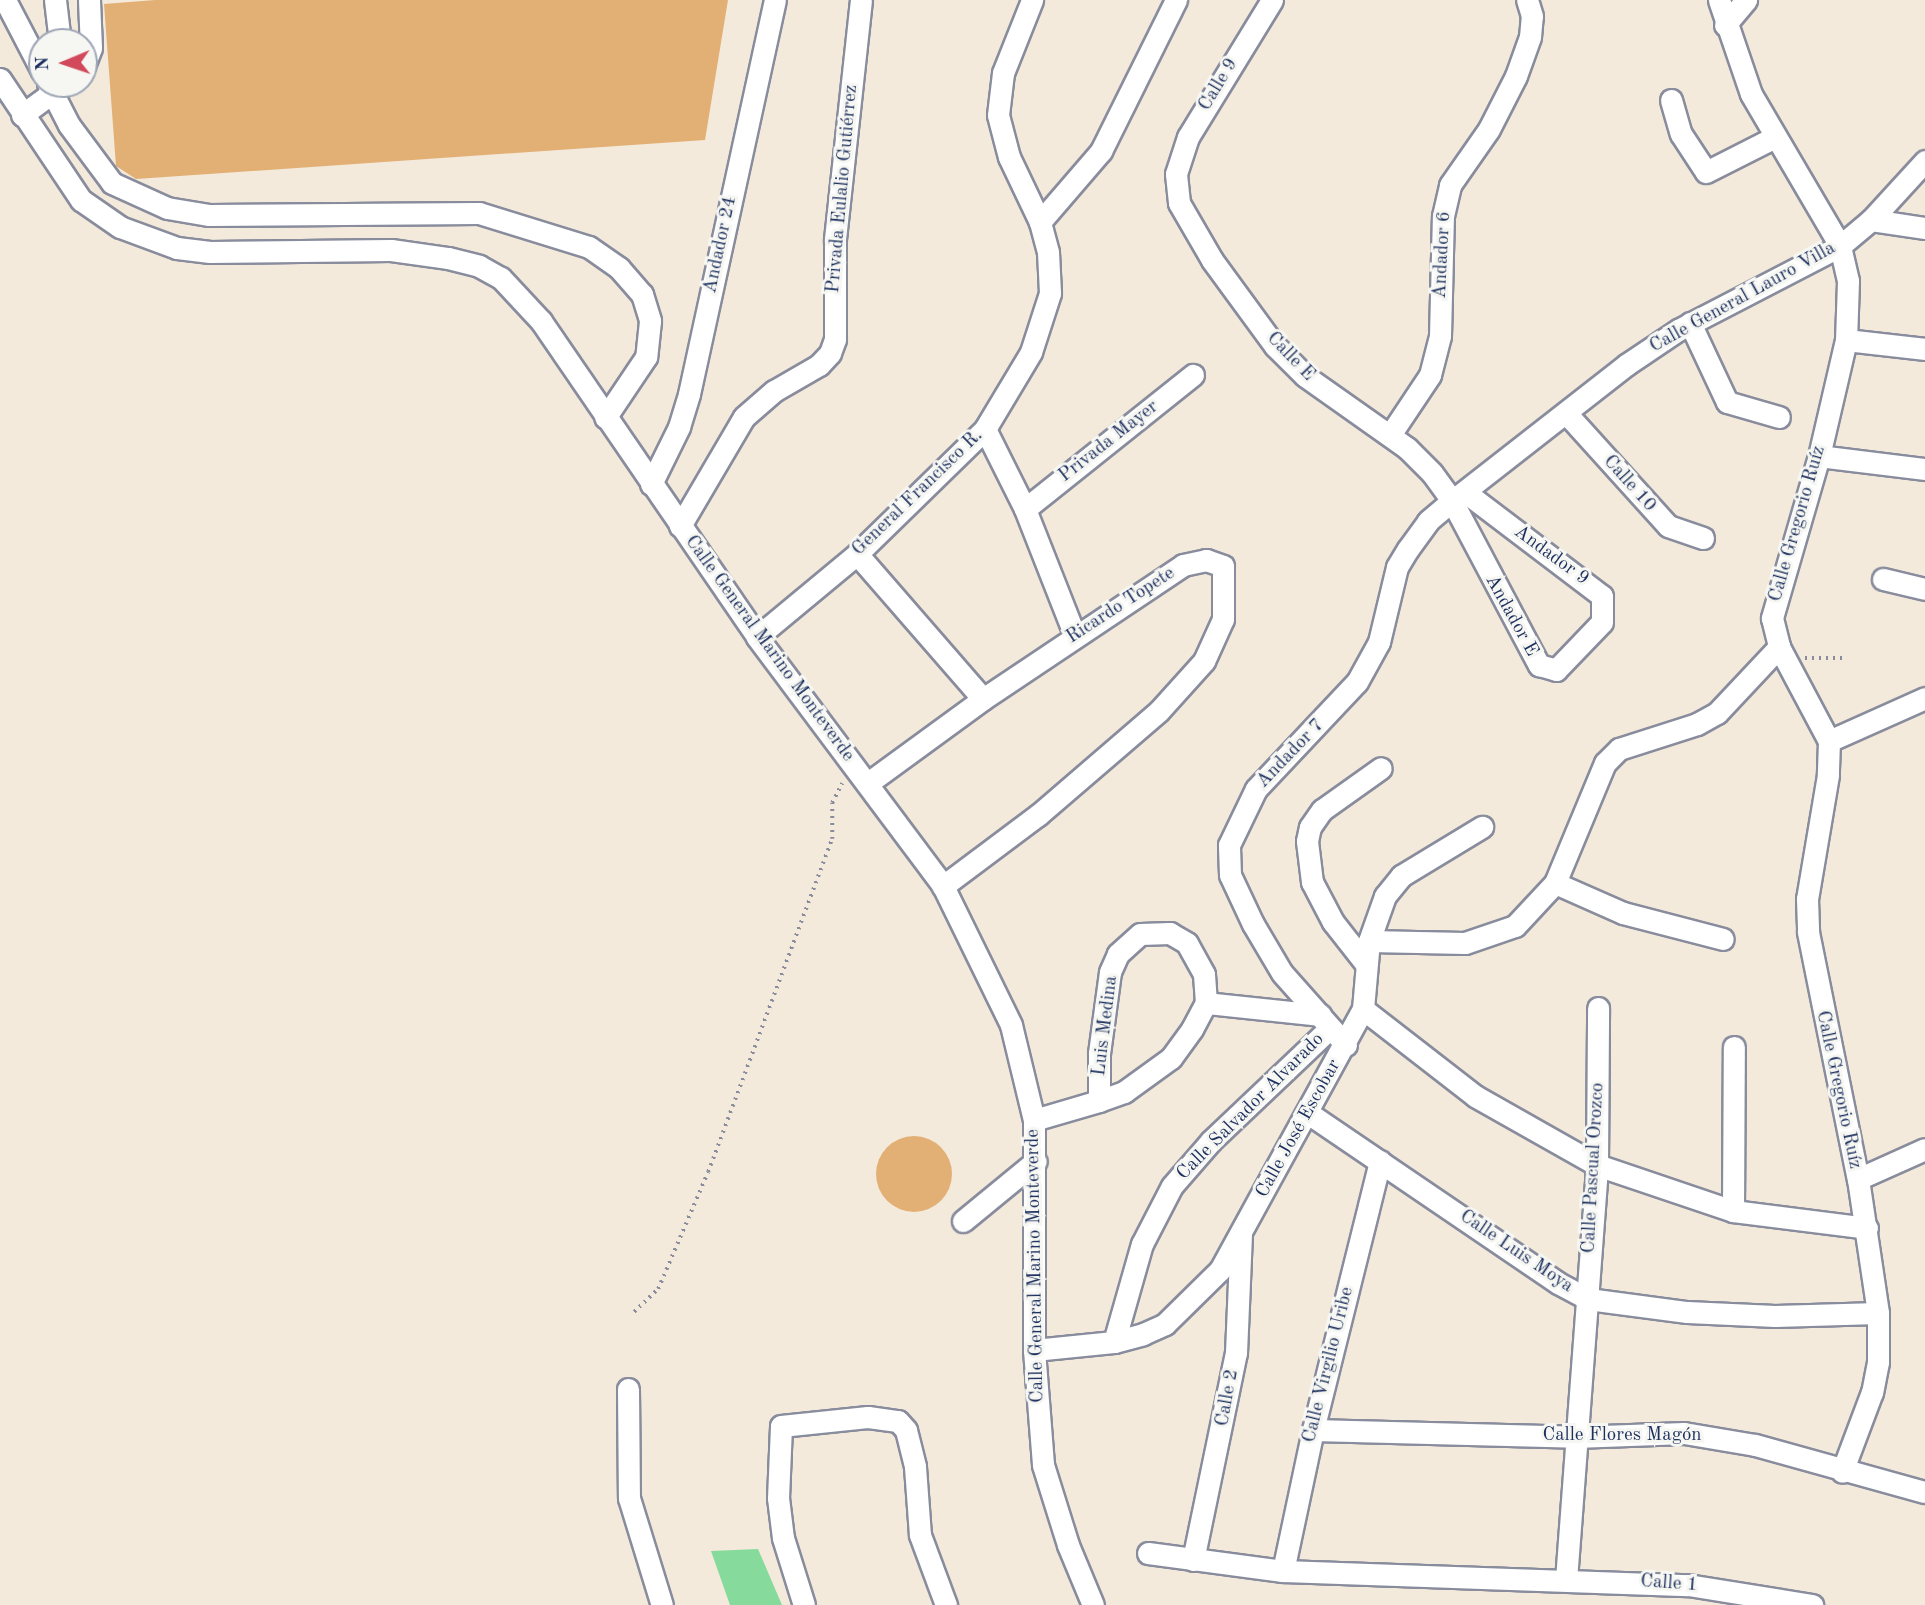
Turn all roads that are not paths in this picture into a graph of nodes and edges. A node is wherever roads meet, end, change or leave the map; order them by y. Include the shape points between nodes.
1 (5, 0) edge
2 (55, 0) edge
3 (89, 0) edge
4 (775, 0) edge
5 (861, 0) edge
6 (1032, 0) edge
7 (1176, 0) edge
8 (1272, 0) edge
9 (1527, 0) edge
10 (1719, 0) edge
11 (1746, 0) edge
12 (1725, 25) junction
13 (58, 28) edge
14 (90, 28) edge
15 (28, 44) edge
16 (0, 79) edge
17 (41, 98) edge
18 (61, 98) edge
19 (1671, 100) dead end
20 (22, 115) junction
21 (1773, 138) junction
22 (1925, 161) edge
23 (1176, 174) joint
24 (1871, 220) junction
25 (1040, 222) junction
26 (1925, 228) edge
27 (1840, 246) junction
28 (1690, 323) junction
29 (1846, 340) junction
30 (1925, 349) edge
31 (1193, 375) dead end
32 (1566, 413) junction
33 (1779, 417) dead end
34 (605, 418) junction
35 (985, 429) junction
36 (1390, 435) junction
37 (1819, 456) junction
38 (1925, 469) edge
39 (651, 484) junction
40 (1458, 496) junction
41 (1025, 509) junction
42 (680, 526) junction
43 (1703, 538) dead end
44 (857, 554) junction
45 (1884, 579) dead end
46 (1925, 589) edge
47 (1594, 634) joint
48 (1075, 636) junction
49 (757, 637) junction
50 (1783, 652) junction
51 (1925, 698) edge
52 (983, 699) junction
53 (1829, 741) junction
54 (1381, 768) dead end
55 (862, 776) junction
56 (1482, 827) dead end
57 (1555, 883) junction
58 (943, 886) junction
59 (1723, 939) dead end
60 (1369, 941) junction
61 (1366, 964) junction
62 (1206, 1003) junction
63 (1598, 1008) dead end
64 (1363, 1009) junction
65 (1325, 1022) junction
66 (1346, 1045) junction
67 (1734, 1047) dead end
68 (1098, 1101) junction
69 (1308, 1113) junction
70 (1034, 1120) junction
71 (1925, 1149) edge
72 (1036, 1161) junction
73 (1380, 1161) junction
74 (1597, 1165) junction
75 (1858, 1180) junction
76 (1732, 1211) junction
77 (964, 1221) dead end
78 (1867, 1228) junction
79 (1241, 1234) junction
80 (1588, 1299) junction
81 (1878, 1313) junction
82 (1114, 1342) junction
83 (1034, 1350) junction
84 (628, 1389) dead end
85 (1312, 1430) junction
86 (1575, 1437) junction
87 (1842, 1472) junction
88 (1925, 1492) edge
89 (1148, 1553) dead end
90 (1193, 1560) junction
91 (1283, 1571) junction
92 (1566, 1580) junction
93 (662, 1605) edge
94 (804, 1605) edge
95 (946, 1605) edge
96 (1093, 1605) edge
97 (1812, 1605) edge

1 - 15 street
2 - 13 street
3 - 14 street
4 - 39 street, Andador 24 via 689,394 680,427
5 - 42 street, Privada Eulalio Gutiérrez via 835,239 833,346 819,365 774,391 744,417
6 - 25 street, General Francisco R. via 1003,73 998,114 1009,157
7 - 25 street via 1101,151
8 - 23 street, Calle 9 via 1188,137
9 - 36 street, Andador 6 via 1532,16 1530,37 1516,76 1489,129 1450,186 1443,216 1440,336 1430,375
10 - 12 street, Calle Gregorio Ruíz
11 - 12 street
12 - 21 street, Calle Gregorio Ruíz
16 - 20 street, Calle General Marino Monteverde
17 - 20 street
18 - 34 street via 113,183 167,208 209,215 401,210 480,213 589,247 619,268 642,294 650,321 646,357
19 - 21 street via 1681,134 1706,172
20 - 34 street, Calle General Marino Monteverde via 81,200 120,228 147,240 210,252 391,250 479,266 501,278 541,321
21 - 27 street, Calle Gregorio Ruíz
22 - 24 street, Calle General Lauro Villa
23 - 36 street, Calle E via 1179,203 1192,228 1275,346 1305,376
24 - 26 street
24 - 27 street, Calle General Lauro Villa
25 - 35 street, General Francisco R. via 1051,276 1045,317 1031,352
27 - 28 street, Calle General Lauro Villa
27 - 29 street, Calle Gregorio Ruíz via 1849,307
28 - 32 street, Calle General Lauro Villa
28 - 33 street via 1727,402
29 - 30 street
29 - 37 street, Calle Gregorio Ruíz
31 - 41 street, Privada Mayer
32 - 40 street, Calle General Lauro Villa
32 - 43 street, Calle 10 via 1668,526
34 - 39 street, Calle General Marino Monteverde
35 - 41 street
35 - 44 street, General Francisco R.
36 - 40 street, Calle E
37 - 38 street
37 - 50 street, Calle Gregorio Ruíz via 1774,604 1773,631
39 - 42 street, Calle General Marino Monteverde
40 - 47 street, Andador 9 via 1602,596 1605,614
40 - 47 street, Andador E via 1479,558 1542,669 1556,670
40 - 65 street, Andador 7 via 1428,521 1397,567 1379,642 1357,682 1256,789 1229,845 1230,875 1253,924 1282,973
41 - 48 street
42 - 49 street, Calle General Marino Monteverde
44 - 49 street, General Francisco R.
44 - 52 street
45 - 46 street
48 - 52 street, Ricardo Topete
48 - 58 street, Ricardo Topete via 1183,565 1206,560 1223,566 1223,618 1204,661 1159,711 1058,798
49 - 55 street, Calle General Marino Monteverde
50 - 53 street, Calle Gregorio Ruíz
50 - 57 street via 1717,713 1697,724 1619,748 1605,763
51 - 53 street
52 - 55 street, Ricardo Topete
53 - 75 street, Calle Gregorio Ruíz via 1828,775 1807,899 1808,932
54 - 61 street via 1322,810 1307,841 1312,881 1333,922
55 - 58 street, Calle General Marino Monteverde
56 - 60 street, Calle José Escobar via 1401,876 1385,896
57 - 59 street via 1623,914
57 - 60 street via 1515,926 1489,937 1438,945
58 - 70 street, Calle General Marino Monteverde via 1011,1025
60 - 61 street, Calle José Escobar
61 - 64 street, Calle José Escobar
62 - 65 street
62 - 68 street, Luis Medina via 1171,1058 1147,1079
62 - 68 street, Luis Medina via 1204,974 1187,943 1170,933 1155,932 1140,934 1127,943 1110,972
63 - 74 street, Calle Pascual Orozco
64 - 66 street, Calle José Escobar
64 - 74 street via 1475,1096
65 - 66 street, Andador 7
65 - 82 street, Calle Salvador Alvarado via 1172,1186 1142,1244
66 - 69 street, Calle José Escobar
67 - 76 street
68 - 70 street, Luis Medina
69 - 73 street, Calle Luis Moya
69 - 79 street, Calle José Escobar
70 - 72 street, Calle General Marino Monteverde
71 - 75 street
72 - 77 street
72 - 83 street, Calle General Marino Monteverde
73 - 80 street, Calle Luis Moya
73 - 85 street, Calle Virgilio Uribe
74 - 76 street
74 - 80 street, Calle Pascual Orozco
75 - 78 street, Calle Gregorio Ruíz
76 - 78 street
78 - 81 street, Calle Gregorio Ruíz
79 - 82 street, Calle José Escobar via 1220,1270 1196,1298 1165,1324
79 - 90 street, Calle 2 via 1236,1353
80 - 81 street, Calle Luis Moya via 1687,1312 1775,1316
80 - 86 street, Calle Pascual Orozco
81 - 87 street, Calle Gregorio Ruíz via 1878,1362 1872,1392
82 - 83 street, Calle José Escobar
83 - 96 street, Calle General Marino Monteverde via 1043,1465
84 - 93 street via 629,1498
85 - 86 street, Calle Flores Magón
85 - 91 street, Calle Virgilio Uribe
86 - 87 street, Calle Flores Magón via 1684,1433 1721,1437
86 - 92 street, Calle Pascual Orozco
87 - 88 street, Calle Flores Magón
89 - 90 street, Calle 1
90 - 91 street, Calle 1
91 - 92 street, Calle 1
92 - 97 street, Calle 1 via 1688,1585
94 - 95 street via 782,1525 781,1426 868,1417 898,1421 911,1446 920,1535

